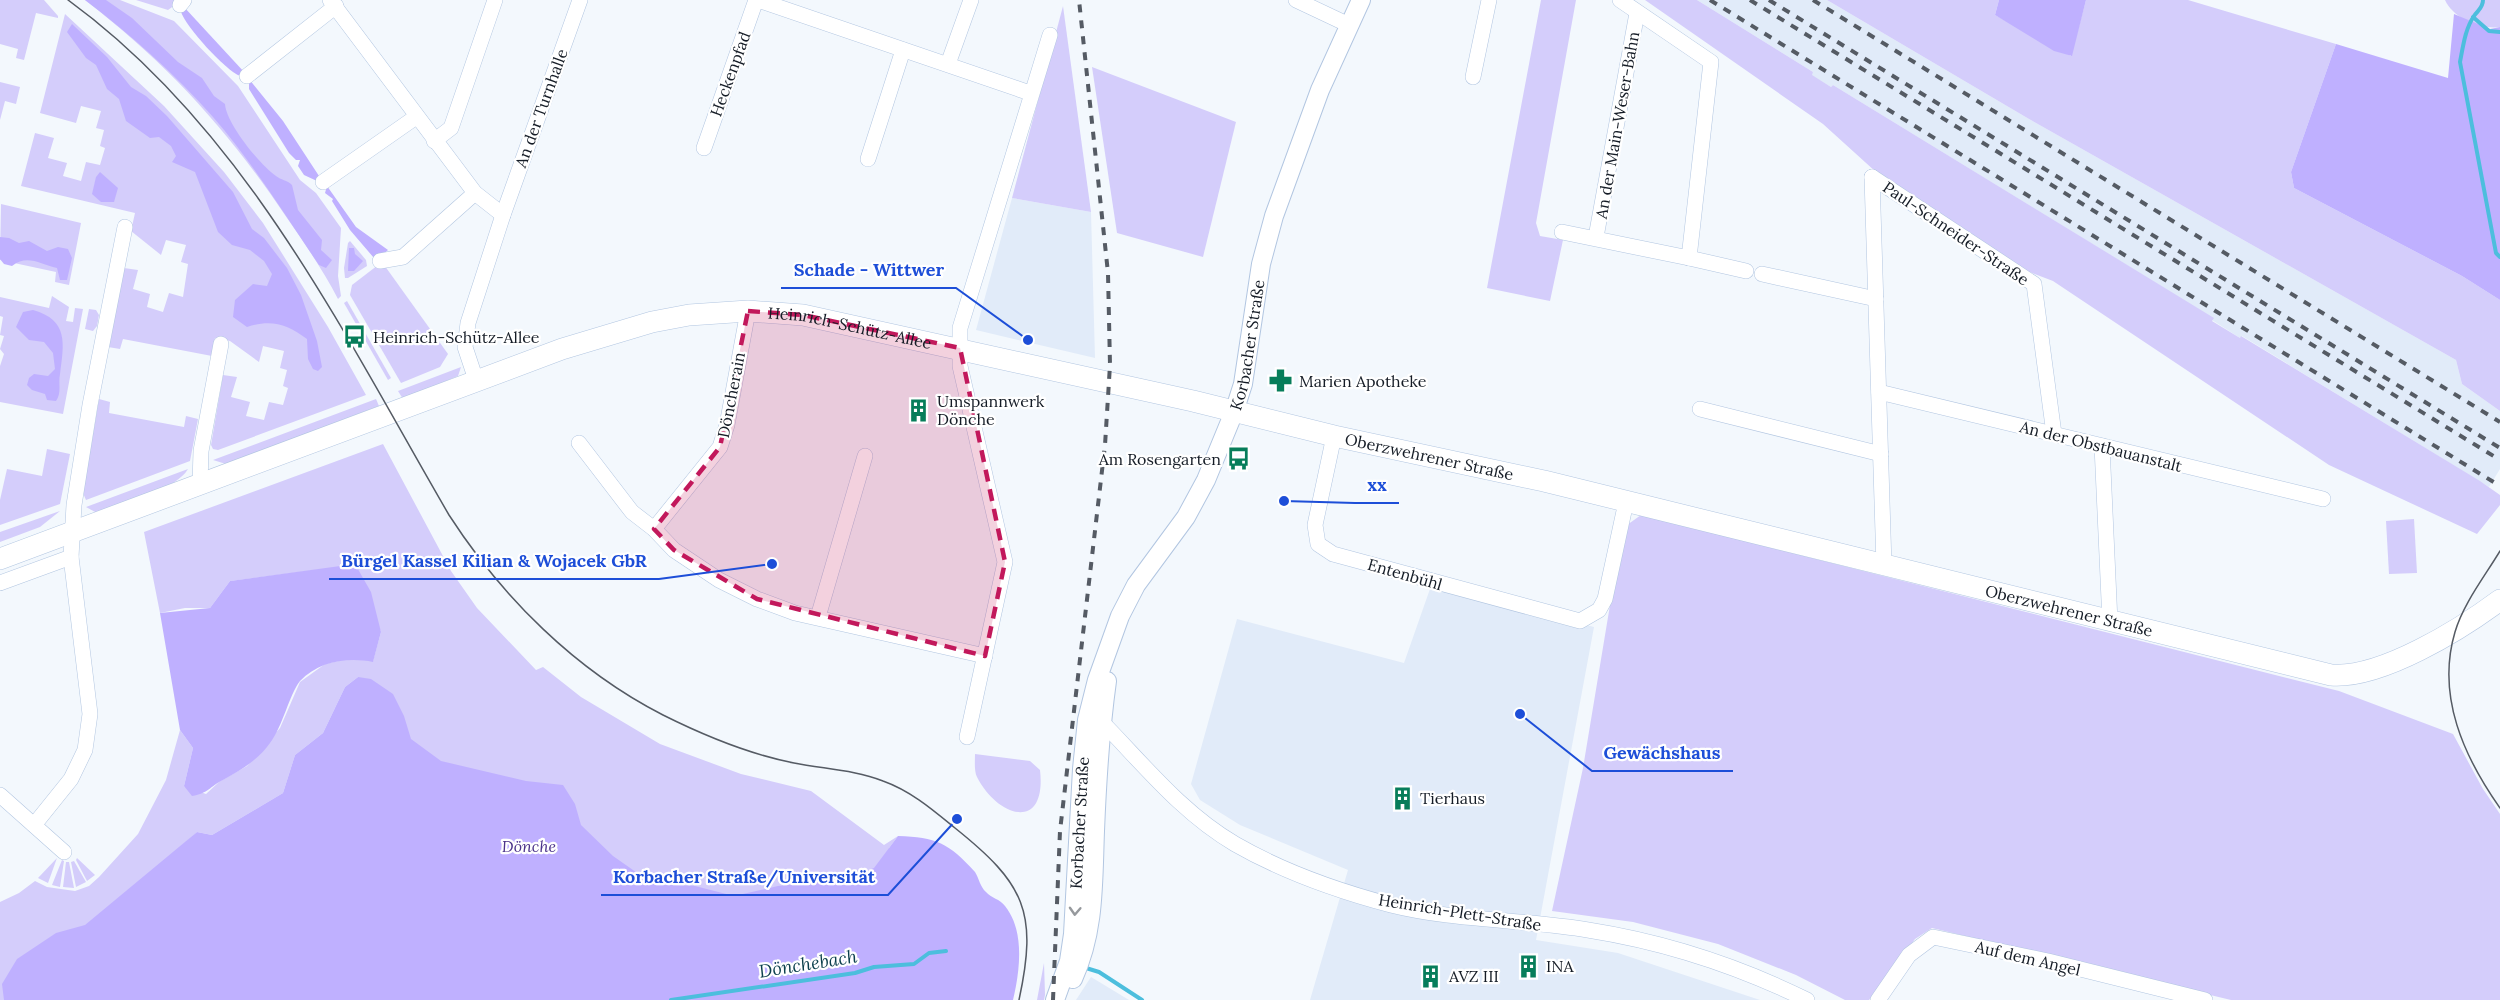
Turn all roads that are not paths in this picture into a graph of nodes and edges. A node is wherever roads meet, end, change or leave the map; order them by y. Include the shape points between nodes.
1 (495, 0) edge
2 (580, 0) edge
3 (757, 0) edge
4 (971, 0) edge
5 (1296, 0) edge
6 (1361, 0) edge
7 (1489, 0) edge
8 (1620, 0) edge
9 (333, 3) edge
10 (1637, 13) junction
11 (1349, 25) junction
12 (1050, 34) dead end
13 (903, 50) junction
14 (948, 64) junction
15 (247, 76) dead end
16 (1473, 77) dead end
17 (1030, 93) junction
18 (416, 117) junction
19 (434, 141) junction
20 (704, 148) dead end
21 (868, 159) dead end
22 (323, 183) dead end
23 (475, 193) junction
24 (503, 215) junction
25 (124, 227) dead end
26 (1562, 232) dead end
27 (1596, 237) junction
28 (1689, 258) junction
29 (380, 261) dead end
30 (1746, 271) dead end
31 (1762, 274) dead end
32 (1876, 299) junction
33 (748, 311) junction
34 (221, 344) dead end
35 (960, 348) junction
36 (476, 380) junction
37 (1878, 392) junction
38 (1700, 409) dead end
39 (1234, 412) junction
40 (2054, 434) junction
41 (1334, 436) junction
42 (579, 443) dead end
43 (2102, 446) junction
44 (1881, 454) junction
45 (865, 456) dead end
46 (200, 484) junction
47 (2324, 499) dead end
48 (1626, 502) junction
49 (654, 529) junction
50 (71, 532) junction
51 (70, 556) junction
52 (0, 559) edge
53 (1884, 566) junction
54 (0, 583) edge
55 (2500, 600) edge
56 (818, 617) junction
57 (2110, 622) junction
58 (985, 657) junction
59 (1094, 721) junction
60 (967, 737) dead end
61 (0, 795) edge
62 (34, 825) junction
63 (64, 852) dead end
64 (1055, 1000) edge
65 (1063, 1000) edge
66 (1807, 1000) edge
67 (1878, 1000) edge
68 (2205, 1000) edge

1 - 19 street via 451,128
2 - 24 street, An der Turnhalle
3 - 13 street, Heckenpfad
3 - 20 street, Heckenpfad
4 - 14 street
5 - 11 street
6 - 11 street, Korbacher Straße
7 - 16 street
8 - 10 street, An der Main-Weser-Bahn
9 - 15 street
9 - 18 street
10 - 27 street, An der Main-Weser-Bahn
10 - 28 street, An der Main-Weser-Bahn via 1712,62
11 - 39 street, Korbacher Straße via 1307,122 1274,216 1261,264 1243,384
12 - 17 street
13 - 14 street, Heckenpfad
13 - 21 street
14 - 17 street, Heckenpfad
17 - 35 street via 960,328
18 - 19 street
18 - 22 street
19 - 23 street
23 - 24 street
23 - 29 street via 403,257
24 - 36 street, An der Turnhalle via 468,323 465,347
25 - 50 street via 90,405
26 - 27 street, An der Main-Weser-Bahn
27 - 28 street, An der Main-Weser-Bahn
28 - 30 street, An der Main-Weser-Bahn
31 - 32 street
32 - 37 street
32 - 40 street, Paul-Schneider-Straße via 1872,177 2034,284
33 - 35 main road, Heinrich-Schütz-Allee via 803,315
33 - 36 main road, Heinrich-Schütz-Allee via 651,322
33 - 49 street, Döncherain via 720,447
34 - 46 street via 201,451
35 - 39 main road, Heinrich-Schütz-Allee
35 - 58 street via 960,366 1005,562
36 - 46 main road, Heinrich-Schütz-Allee
37 - 40 street, An der Obstbauanstalt
37 - 44 street
38 - 44 street
39 - 41 main road, Oberzwehrener Straße
39 - 59 street, Korbacher Straße via 1186,517 1136,585 1109,646
40 - 43 street, An der Obstbauanstalt
41 - 48 main road, Oberzwehrener Straße
41 - 48 street, Entenbühl via 1315,525 1318,544 1333,554 1580,621 1599,610 1605,599
42 - 49 street via 632,512
43 - 47 street, An der Obstbauanstalt
43 - 57 street
44 - 53 street
45 - 56 street
46 - 50 main road, Heinrich-Schütz-Allee
48 - 53 main road, Oberzwehrener Straße
49 - 56 street via 674,550 719,580 757,599
50 - 51 street
50 - 52 main road, Heinrich-Schütz-Allee
51 - 54 street
51 - 62 street via 90,714 85,750 71,779
53 - 57 main road, Oberzwehrener Straße
55 - 57 main road, Oberzwehrener Straße via 2466,625 2431,643 2344,676
56 - 58 street
58 - 60 street
59 -> 64 street, Korbacher Straße via 1073,934 1069,961
59 - 65 street, Korbacher Straße via 1092,913 1085,949
59 - 66 street, Heinrich-Plett-Straße via 1188,810 1234,843 1287,869 1392,905 1638,939 1726,965
61 - 62 street
62 - 63 street
67 - 68 street, Auf dem Angel via 1909,955 1933,937

